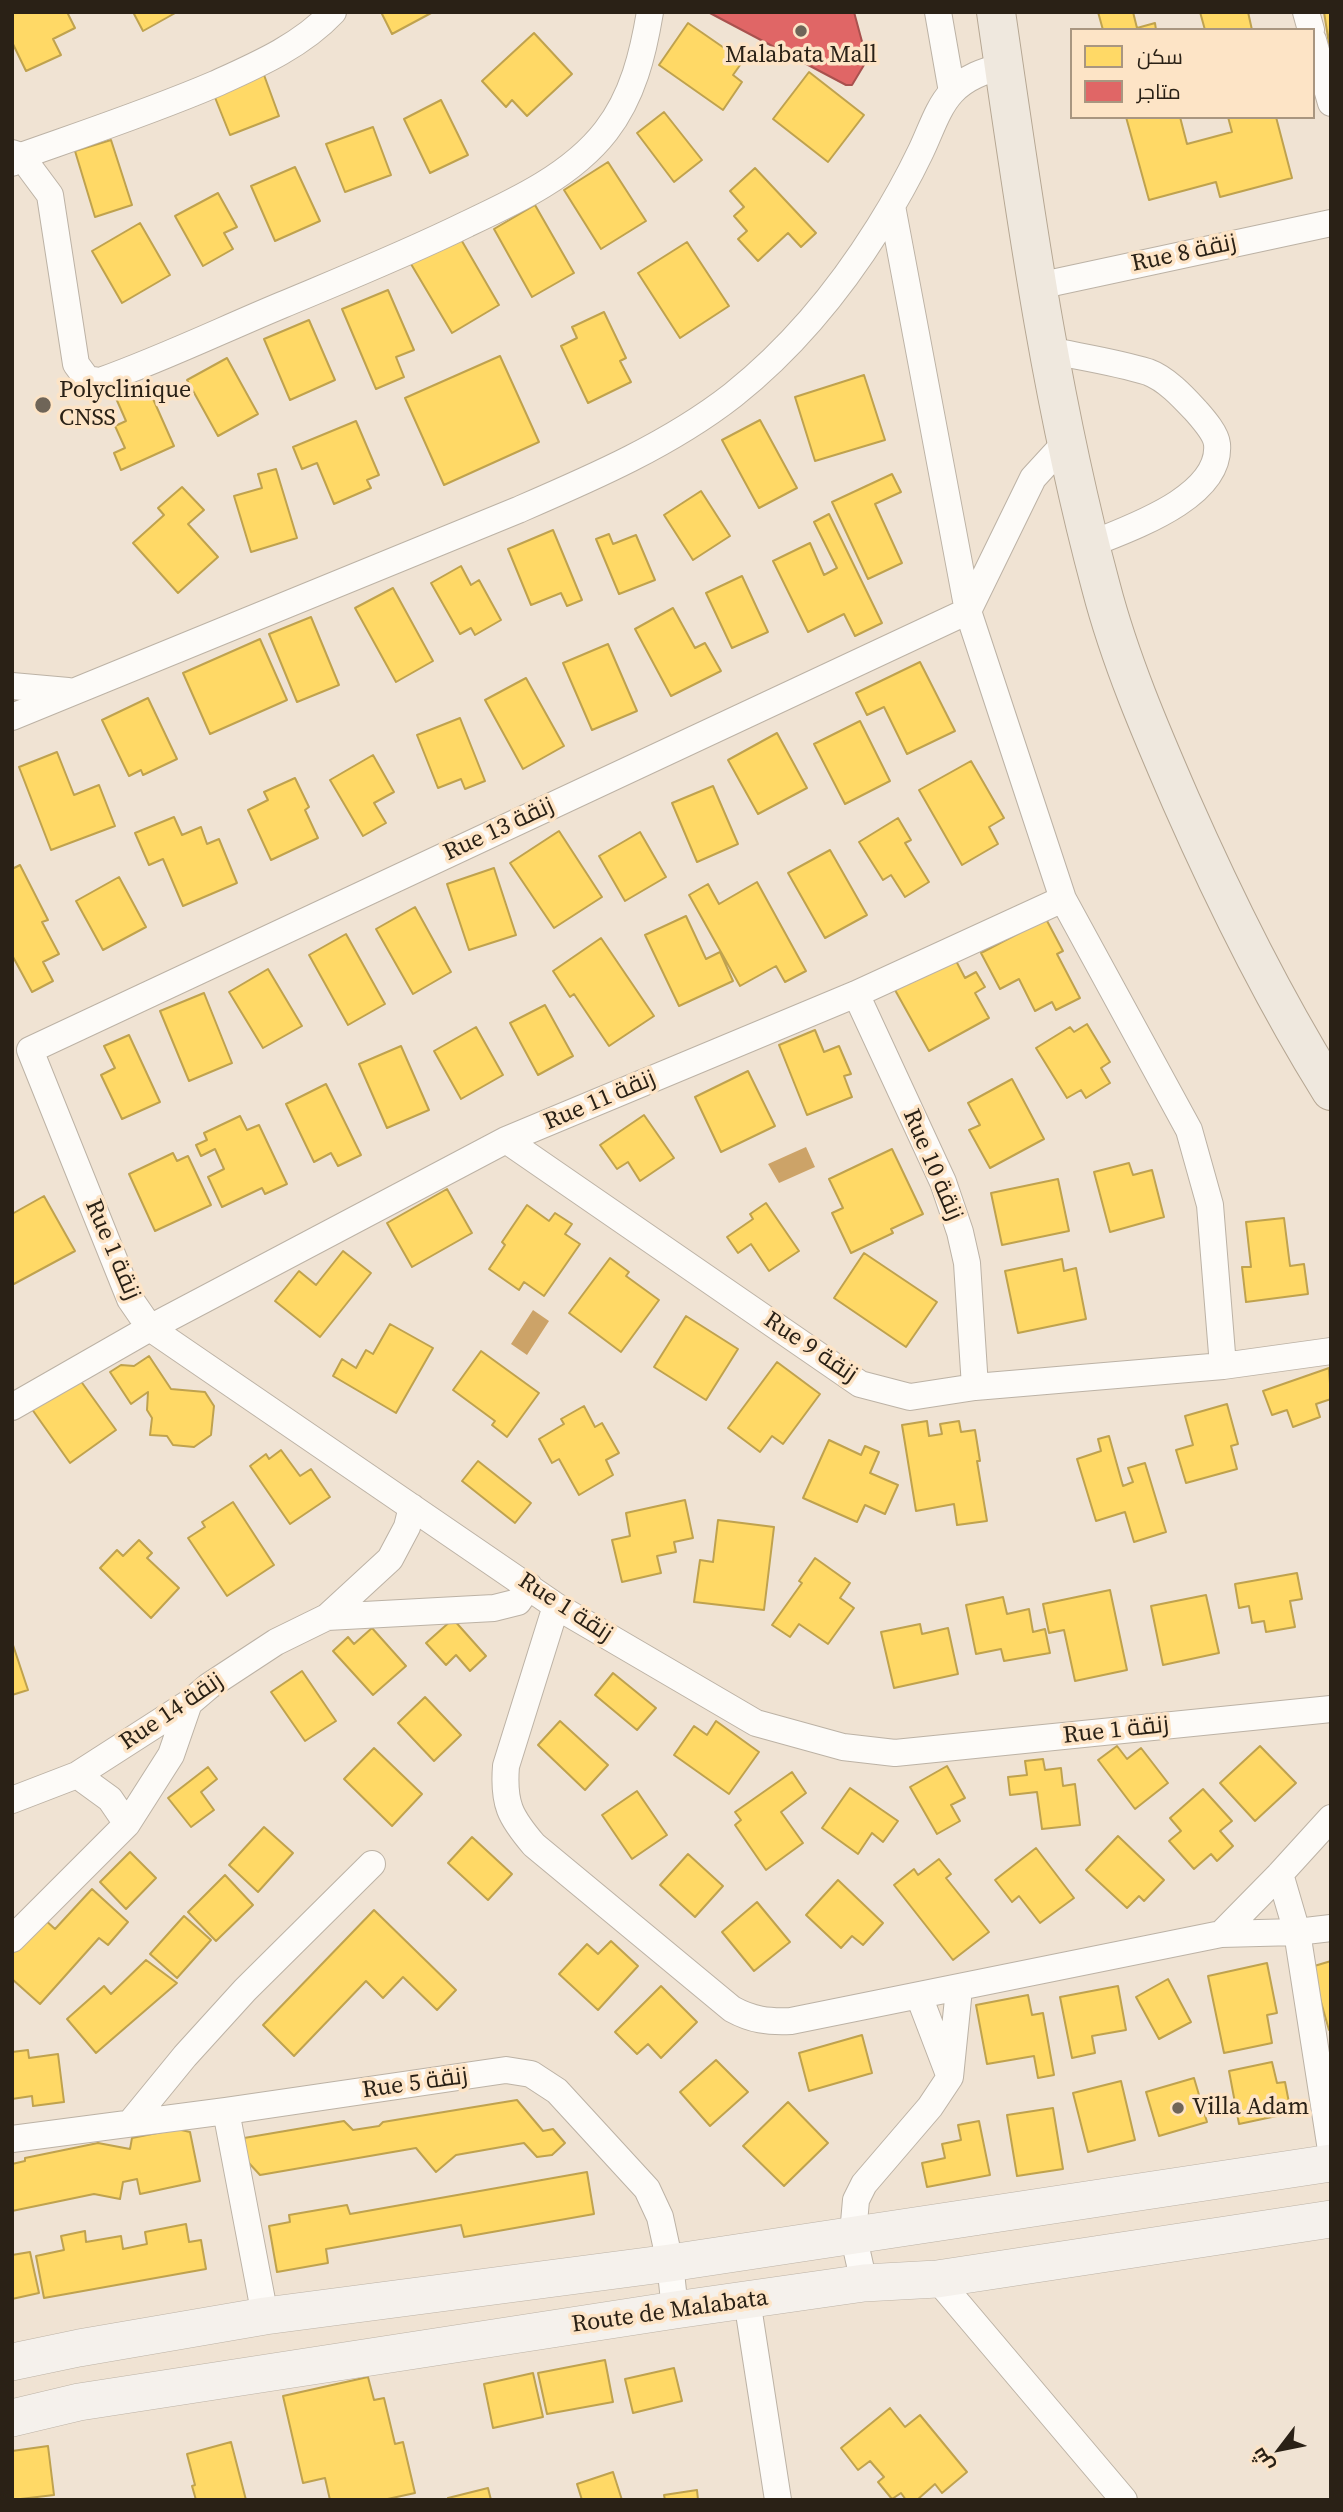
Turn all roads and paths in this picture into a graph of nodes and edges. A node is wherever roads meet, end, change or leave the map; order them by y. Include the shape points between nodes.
1 (333, 12) edge
2 (650, 12) edge
3 (938, 12) edge
4 (996, 12) edge
5 (1315, 47) edge
6 (1003, 66) junction
7 (952, 92) junction
8 (1331, 103) edge
9 (15, 157) edge
10 (892, 206) junction
11 (1331, 223) edge
12 (1038, 286) junction
13 (1048, 350) junction
14 (1066, 442) junction
15 (1091, 544) junction
16 (968, 611) junction
17 (12, 686) edge
18 (74, 691) junction
19 (12, 717) edge
20 (1063, 899) junction
21 (856, 994) junction
22 (30, 1050) joint
23 (1331, 1091) edge
24 (506, 1140) junction
25 (150, 1328) junction
26 (1331, 1351) edge
27 (1223, 1366) junction
28 (975, 1387) junction
29 (12, 1407) edge
30 (412, 1507) junction
31 (529, 1586) junction
32 (556, 1606) junction
33 (327, 1617) junction
34 (189, 1703) junction
35 (1331, 1709) edge
36 (77, 1775) junction
37 (12, 1800) edge
38 (1331, 1818) edge
39 (127, 1824) junction
40 (372, 1864) dead end
41 (1280, 1874) junction
42 (1331, 1928) edge
43 (1297, 1932) junction
44 (1221, 1934) junction
45 (12, 1939) edge
46 (959, 1989) junction
47 (919, 1996) junction
48 (950, 2077) junction
49 (226, 2111) junction
50 (131, 2122) junction
51 (12, 2139) edge
52 (1331, 2150) edge
53 (1331, 2163) edge
54 (1331, 2219) edge
55 (853, 2234) junction
56 (670, 2263) junction
57 (937, 2280) junction
58 (864, 2283) junction
59 (747, 2300) junction
60 (675, 2310) junction
61 (265, 2316) junction
62 (12, 2362) edge
63 (12, 2418) edge
64 (778, 2500) edge
65 (1124, 2500) edge

1 - 9 street via 286,50 238,74
2 - 9 street via 643,52 617,114 584,153 545,184 416,249 100,381 87,379 77,367 50,195
3 - 7 street
4 - 6 main road
5 - 8 street
6 - 7 street via 981,72
6 - 12 main road
7 - 10 street
10 - 16 street
10 - 18 street via 836,291 773,361 684,428 595,476 518,510
11 - 12 street, Rue 8 زنقة
12 - 13 main road
13 - 14 main road
13 - 15 street via 1150,373 1179,393 1217,442 1215,467 1195,490 1167,510
14 - 15 main road
14 - 16 street via 1033,478
15 - 23 main road via 1101,588 1154,739 1244,935
16 - 20 street
16 - 22 street, Rue 13 زنقة
17 - 18 street
18 - 19 street
20 - 21 street, Rue 11 زنقة
20 - 27 street via 1189,1130 1210,1205
21 - 24 street, Rue 11 زنقة
21 - 28 street, Rue 10 زنقة via 943,1182 960,1232 967,1263
22 - 25 street, Rue 1 زنقة via 130,1299
24 - 25 street, Rue 11 زنقة
24 - 28 street, Rue 9 زنقة via 860,1384 910,1397
25 - 29 street, Rue 11 زنقة
25 - 30 street, Rue 1 زنقة
26 - 27 street, Rue 9 زنقة
27 - 28 street, Rue 9 زنقة
30 - 31 street, Rue 1 زنقة
30 - 33 street, Rue 14 زنقة via 390,1559
31 - 32 street, Rue 1 زنقة
31 - 33 street, Rue 14 زنقة via 518,1602 494,1608
32 - 35 street, Rue 1 زنقة via 756,1723 862,1750 895,1753
32 - 47 street via 506,1766 504,1788 512,1820 534,1845 732,2009 751,2019 791,2021
33 - 34 street, Rue 14 زنقة via 276,1642
34 - 36 street, Rue 14 زنقة
34 - 39 street via 171,1755
36 - 37 street, Rue 14 زنقة
36 - 39 street via 110,1799
38 - 41 street
39 - 45 street
40 - 50 street via 245,1990
41 - 43 street
41 - 44 street
42 - 43 street
43 - 44 street
43 - 52 street
44 - 46 street
46 - 47 street
46 - 48 street
47 - 48 street
48 - 55 street via 864,2184 856,2200
49 - 50 street, Rue 5 زنقة
49 - 56 street, Rue 5 زنقة via 506,2070 531,2074 557,2091 647,2189 660,2217
49 - 61 street
50 - 51 street, Rue 5 زنقة
53 - 55 street, Route de Malabata
54 - 57 street, Route de Malabata
55 - 56 street, Route de Malabata
55 - 58 street
56 - 60 street, Rue 5 زنقة
56 - 61 street, Route de Malabata
57 - 58 street, Route de Malabata
57 - 65 street
58 - 59 street, Route de Malabata
59 - 60 street, Route de Malabata
59 - 64 street
60 - 63 street, Route de Malabata via 79,2402
61 - 62 street, Route de Malabata

